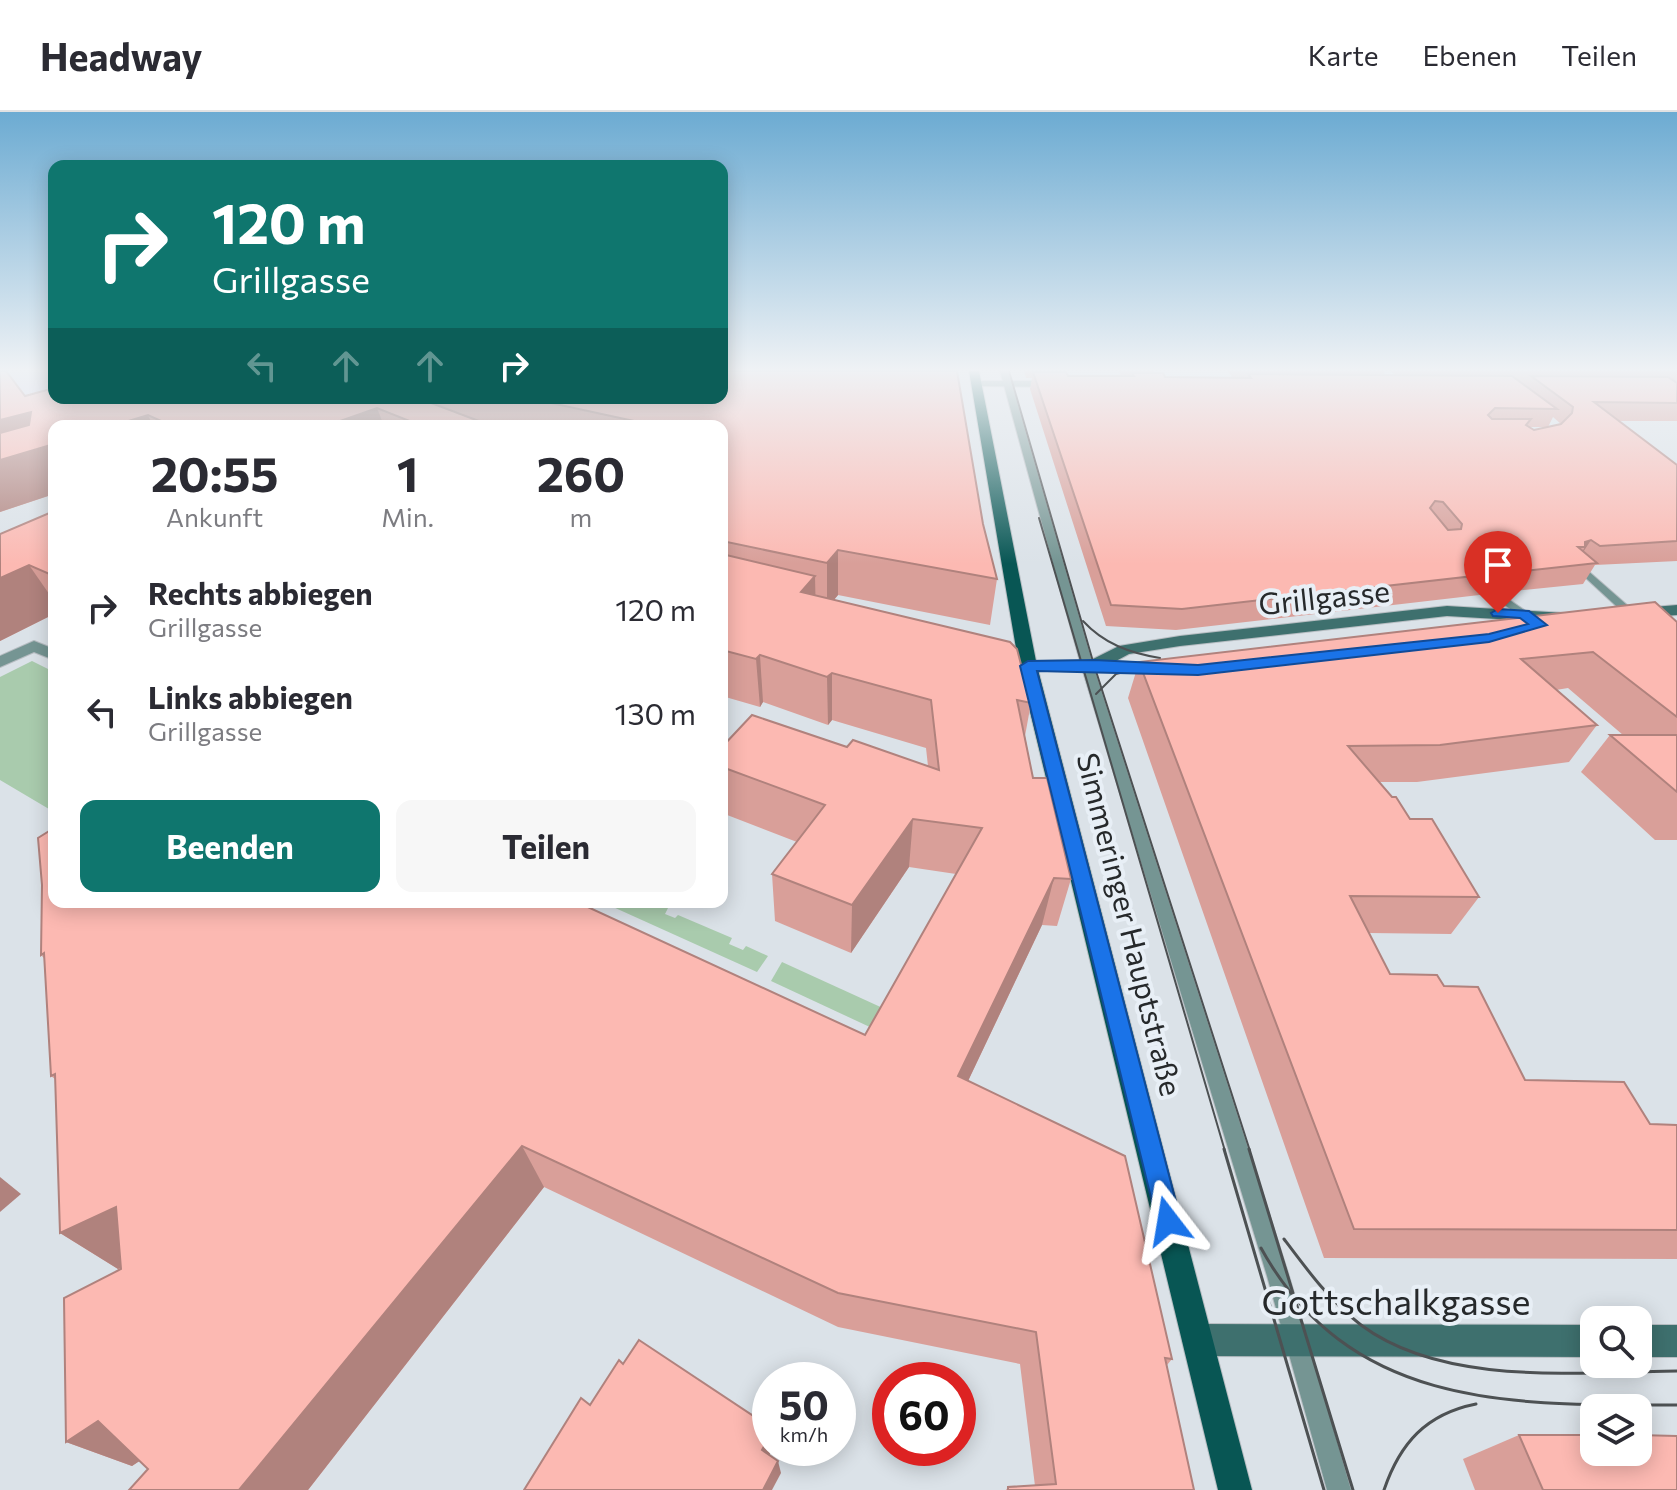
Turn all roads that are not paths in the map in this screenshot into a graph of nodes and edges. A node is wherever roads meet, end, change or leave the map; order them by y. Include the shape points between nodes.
1 (986, 435) edge
2 (1022, 435) edge
3 (1579, 566) edge
4 (1495, 593) edge
5 (1677, 610) edge
6 (1631, 614) junction
7 (1605, 616) edge
8 (1572, 618) edge
9 (1531, 619) junction
10 (1477, 626) edge
11 (1514, 632) edge
12 (1653, 633) edge
13 (48, 652) edge
14 (0, 662) edge
15 (1090, 665) junction
16 (1180, 665) edge
17 (1028, 666) junction
18 (1198, 1340) junction
19 (1295, 1340) junction
20 (1580, 1341) edge
21 (1652, 1341) edge
22 (1677, 1341) edge
23 (1235, 1490) edge
24 (1339, 1490) edge

1 - 17 main road, Simmeringer Hauptstraße
2 - 15 lane
3 - 6 lane
4 - 9 lane
5 - 6 main road
6 - 7 main road
6 - 12 main road
8 - 9 main road, Grillgasse
9 - 10 lane, Grillgasse
9 - 11 main road, Grillgasse
9 - 15 main road, Grillgasse via 1447,611 1180,641 1125,650
13 - 14 street via 34,646
15 - 16 main road, Grillgasse
15 - 17 main road, Grillgasse
15 - 19 lane
17 - 18 main road, Simmeringer Hauptstraße
18 - 19 main road, Gottschalkgasse
18 - 23 main road, Simmeringer Hauptstraße
19 - 20 main road, Gottschalkgasse
19 - 24 lane
21 - 22 main road

